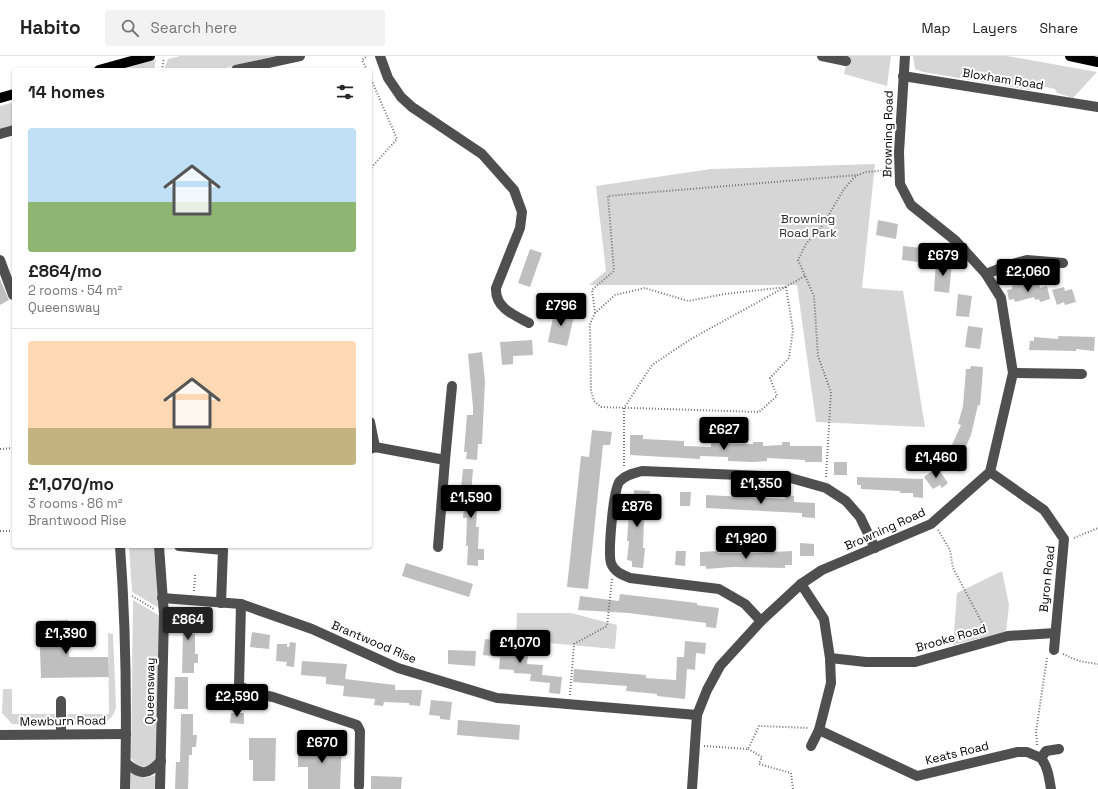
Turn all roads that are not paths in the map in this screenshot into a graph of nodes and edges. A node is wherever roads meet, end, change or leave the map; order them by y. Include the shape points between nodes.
1 (150, 56) edge
2 (300, 56) edge
3 (380, 56) edge
4 (828, 56) edge
5 (905, 56) edge
6 (1070, 56) edge
7 (846, 61) dead end
8 (1098, 62) edge
9 (110, 68) edge
10 (245, 68) edge
11 (903, 76) junction
12 (12, 95) edge
13 (0, 98) edge
14 (1098, 107) edge
15 (12, 131) edge
16 (0, 134) edge
17 (0, 260) edge
18 (1064, 263) dead end
19 (986, 274) junction
20 (12, 295) edge
21 (529, 323) dead end
22 (1013, 373) junction
23 (1082, 374) dead end
24 (452, 386) dead end
25 (373, 448) edge
26 (445, 460) junction
27 (990, 472) junction
28 (120, 548) edge
29 (159, 548) edge
30 (201, 548) edge
31 (438, 548) dead end
32 (875, 548) junction
33 (801, 584) junction
34 (162, 598) junction
35 (221, 603) junction
36 (241, 604) junction
37 (761, 621) junction
38 (1054, 633) junction
39 (1054, 650) road end
40 (830, 658) junction
41 (61, 701) dead end
42 (697, 715) junction
43 (819, 729) junction
44 (61, 734) junction
45 (126, 734) junction
46 (0, 735) edge
47 (811, 746) dead end
48 (1059, 749) dead end
49 (1038, 756) junction
50 (161, 761) junction
51 (126, 763) junction
52 (359, 786) dead end
53 (125, 789) edge
54 (160, 789) edge
55 (692, 789) edge
56 (1051, 789) edge

1 - 9 main road
2 - 10 street
3 - 21 street via 388,78 402,97 482,154 514,190 522,212 520,228 496,293 502,306
4 - 7 street
5 - 11 street, Browning Road
6 - 8 main road
11 - 14 street, Bloxham Road
11 - 19 street, Browning Road via 900,184 911,205 956,241
12 - 13 main road
15 - 16 street
17 - 20 street
18 - 19 street via 1027,260
19 - 22 street, Browning Road via 1001,298
22 - 23 street
22 - 27 street, Browning Road
24 - 26 street
25 - 26 street
26 - 31 street
27 - 32 street, Browning Road via 933,522
27 - 38 street, Byron Road via 1044,510 1064,539
28 - 45 street, Queensway via 124,591
29 - 34 street, Queensway
30 - 35 street via 223,550
32 - 33 street, Browning Road via 822,570
32 - 37 street via 860,517 846,501 826,488 787,477 642,472 628,475 618,482 610,554 614,567 620,574 630,578 719,589 745,604
33 - 37 street, Browning Road
33 - 40 street via 824,619
34 - 35 street, Brantwood Rise
34 - 50 street, Queensway via 164,615
35 - 36 street, Brantwood Rise
36 - 42 street, Brantwood Rise via 312,629 406,670 497,698
36 - 52 street via 239,686 357,725 360,731
37 - 42 street, Browning Road via 720,666
38 - 39 street, Byron Road
38 - 40 street, Brooke Road via 1008,636 915,662 866,662
40 - 43 street via 831,683
41 - 44 street
42 - 55 street, Browning Road
43 - 47 street
43 - 49 street, Keats Road via 917,776 1017,752
44 - 45 street, Mewburn Road
44 - 46 street, Mewburn Road
45 - 51 street, Queensway
48 - 49 street via 1046,751
49 - 56 street via 1045,762
50 - 51 street via 148,772 134,770
50 - 54 street, Queensway
51 - 53 street, Queensway

